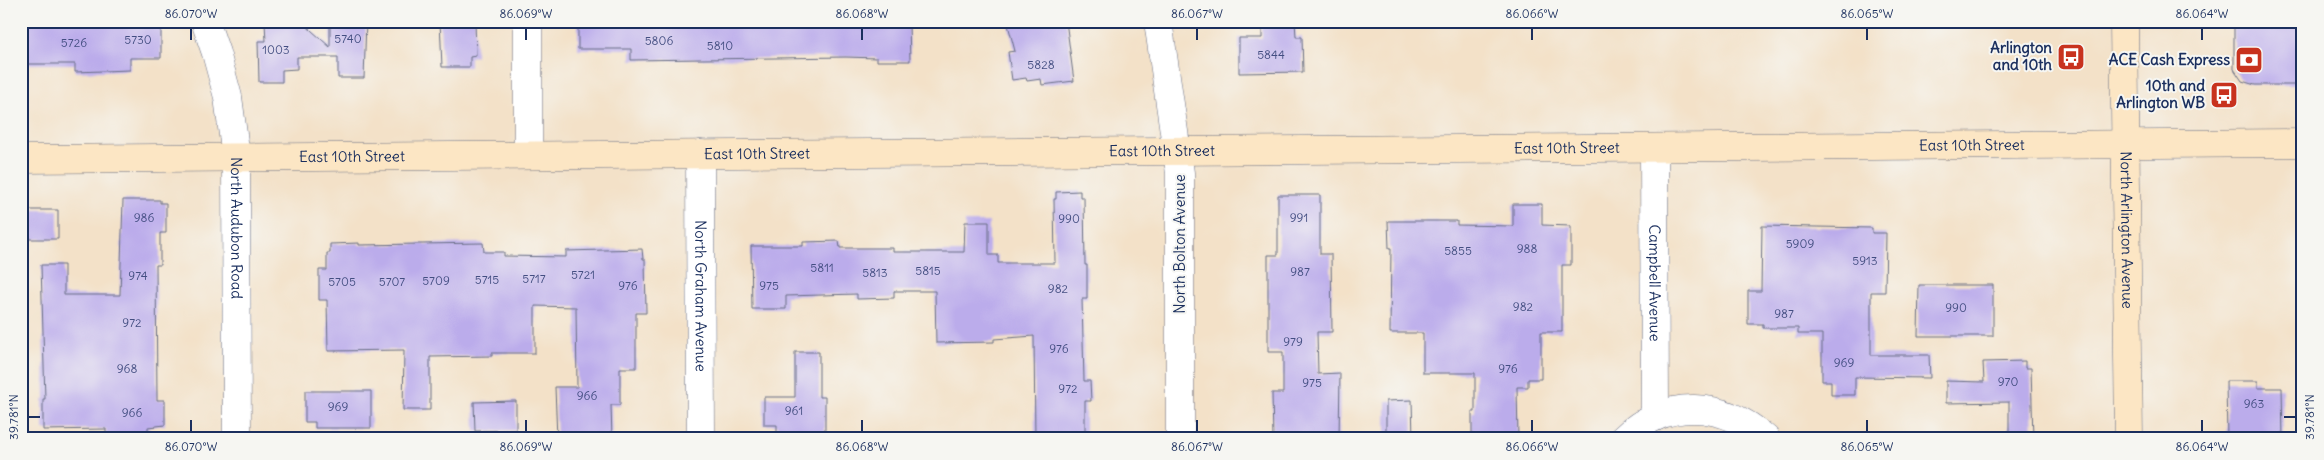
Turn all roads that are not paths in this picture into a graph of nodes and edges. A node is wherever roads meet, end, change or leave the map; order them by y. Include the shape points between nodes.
1 (205, 21) edge
2 (528, 21) edge
3 (1158, 21) edge
4 (2124, 21) edge
5 (2303, 144) edge
6 (2125, 145) junction
7 (1654, 148) junction
8 (1176, 151) junction
9 (528, 154) junction
10 (700, 154) junction
11 (236, 157) junction
12 (21, 159) edge
13 (1655, 417) junction
14 (237, 439) edge
15 (701, 439) edge
16 (1180, 439) edge
17 (1623, 439) edge
18 (1766, 439) edge
19 (2129, 439) edge

1 - 11 street, North Audubon Road via 228,96
2 - 9 street
3 - 8 street, North Bolton Avenue
4 - 6 main road, North Arlington Avenue
5 - 6 main road, East 10th Street
6 - 7 main road, East 10th Street
6 - 19 main road, North Arlington Avenue
7 - 8 main road, East 10th Street
7 - 13 street, Campbell Avenue
8 - 10 main road, East 10th Street
8 - 16 street, North Bolton Avenue via 1180,182
9 - 10 main road, East 10th Street
9 - 11 main road, East 10th Street
10 - 15 street, North Graham Avenue
11 - 12 main road, East 10th Street
11 - 14 street, North Audubon Road
13 - 17 street via 1634,428
13 - 18 street via 1679,409 1716,412 1740,419

